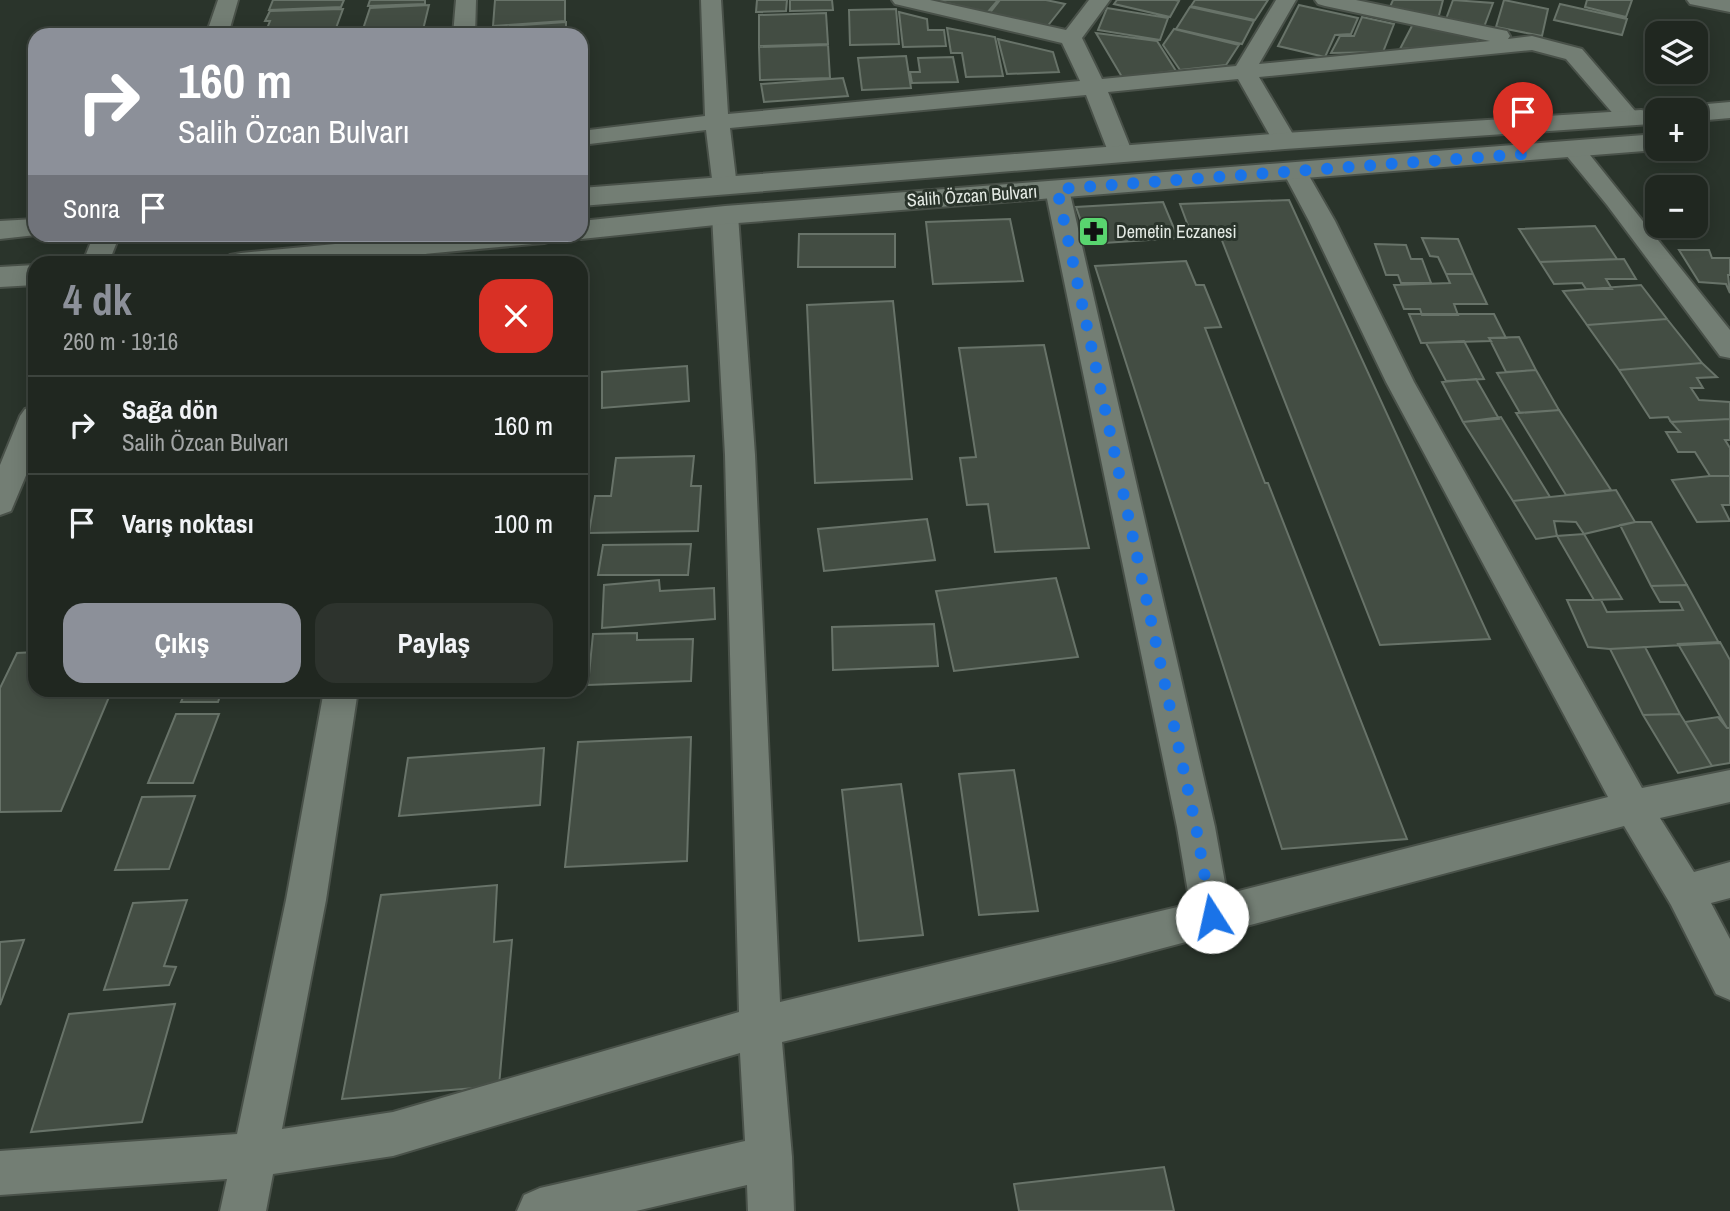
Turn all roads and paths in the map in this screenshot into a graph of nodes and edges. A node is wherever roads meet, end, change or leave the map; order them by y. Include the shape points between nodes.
1 (228, 0) edge
2 (466, 0) edge
3 (711, 0) edge
4 (1100, 0) edge
5 (1286, 0) edge
6 (1325, 0) edge
7 (1697, 0) edge
8 (909, 1) edge
9 (1730, 7) edge
10 (219, 28) edge
11 (464, 28) edge
12 (1070, 38) junction
13 (1532, 43) junction
14 (1244, 71) junction
15 (1094, 87) junction
16 (1730, 110) edge
17 (1708, 112) edge
18 (1644, 118) edge
19 (717, 122) junction
20 (1730, 136) edge
21 (588, 137) edge
22 (1708, 138) edge
23 (1645, 143) edge
24 (1574, 150) junction
25 (1121, 154) junction
26 (1290, 156) junction
27 (1057, 189) junction
28 (588, 197) edge
29 (725, 201) junction
30 (28, 228) edge
31 (588, 229) edge
32 (0, 230) edge
33 (496, 242) edge
34 (413, 256) edge
35 (28, 275) edge
36 (0, 276) edge
37 (1730, 349) edge
38 (28, 433) edge
39 (0, 503) edge
40 (340, 697) edge
41 (1730, 786) edge
42 (1633, 807) junction
43 (1730, 880) edge
44 (1685, 892) junction
45 (1212, 917) junction
46 (1730, 980) edge
47 (760, 1027) junction
48 (255, 1155) junction
49 (770, 1157) junction
50 (0, 1173) edge
51 (243, 1211) edge
52 (540, 1211) edge
53 (771, 1211) edge

1 - 10 street
2 - 11 street
3 - 19 street
4 - 12 street
5 - 14 street
6 - 13 street
7 - 9 street
8 - 12 street
12 - 15 street
13 - 14 street
13 - 18 street via 1574,54
14 - 15 street
14 - 26 street
15 - 19 street
15 - 25 street
16 - 17 main road
18 - 26 main road, Salih Özcan Bulvarı
19 - 21 street
19 - 29 street
20 - 22 main road
23 - 24 main road, Salih Özcan Bulvarı
24 - 26 main road, Salih Özcan Bulvarı
24 - 37 street
25 - 26 main road, Salih Özcan Bulvarı
25 - 29 main road, Salih Özcan Bulvarı
26 - 27 main road, Salih Özcan Bulvarı
26 - 42 street via 1400,382
27 - 29 main road, Salih Özcan Bulvarı
27 - 45 street
28 - 29 main road, Salih Özcan Bulvarı
29 - 31 main road, Salih Özcan Bulvarı
29 - 47 street via 740,455
30 - 32 main road
33 - 34 main road
35 - 36 main road
38 - 39 street
40 - 48 street via 306,900
41 - 42 street
42 - 44 street
42 - 45 street
43 - 44 street
44 - 46 street
45 - 47 street
47 - 48 street via 393,1133
47 - 49 street
48 - 50 street
48 - 51 street
49 - 52 street
49 - 53 street

